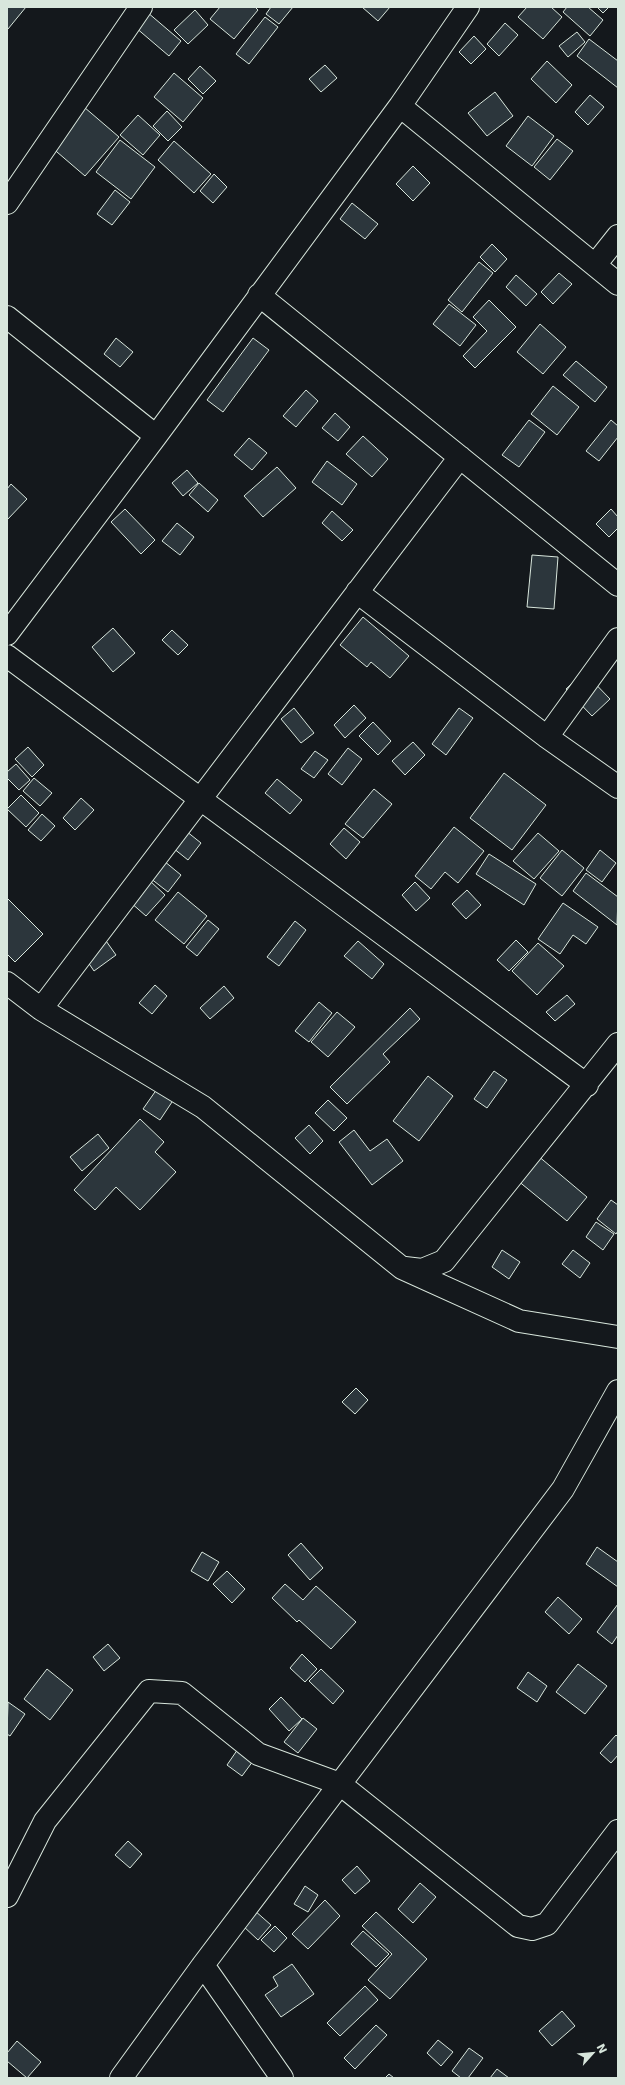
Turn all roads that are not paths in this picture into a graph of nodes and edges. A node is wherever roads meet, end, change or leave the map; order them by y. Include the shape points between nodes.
1 (141, 7) edge
2 (468, 7) edge
3 (400, 106) junction
4 (7, 203) edge
5 (618, 236) edge
6 (595, 265) junction
7 (618, 284) edge
8 (259, 295) junction
9 (7, 317) edge
10 (156, 436) junction
11 (460, 457) junction
12 (618, 586) edge
13 (357, 592) junction
14 (7, 634) edge
15 (618, 639) edge
16 (7, 656) edge
17 (547, 737) junction
18 (618, 787) edge
19 (200, 799) junction
20 (7, 983) edge
21 (41, 1009) junction
22 (618, 1044) edge
23 (587, 1085) junction
24 (402, 1268) junction
25 (618, 1337) edge
26 (618, 1391) edge
27 (340, 1784) junction
28 (617, 1836) edge
29 (7, 1896) edge
30 (203, 1965) junction
31 (122, 2078) edge
32 (282, 2078) edge

1 - 4 street
2 - 3 street
3 - 6 street
3 - 8 street
5 - 6 street
6 - 7 street
8 - 10 street
8 - 11 street
9 - 10 street
10 - 14 street
11 - 12 street
11 - 13 street
13 - 17 street
13 - 19 street
15 - 17 street
16 - 19 street
17 - 18 street
19 - 21 street
19 - 23 street
20 - 21 street
21 - 24 street via 203,1107
22 - 23 street
23 - 24 street via 444,1261 422,1270
24 - 25 street via 519,1321
26 - 27 street via 563,1489
27 - 28 street via 518,1926 532,1929 547,1924
27 - 29 street via 258,1754 182,1693 149,1691 45,1821
27 - 30 street
30 - 31 street
30 - 32 street

